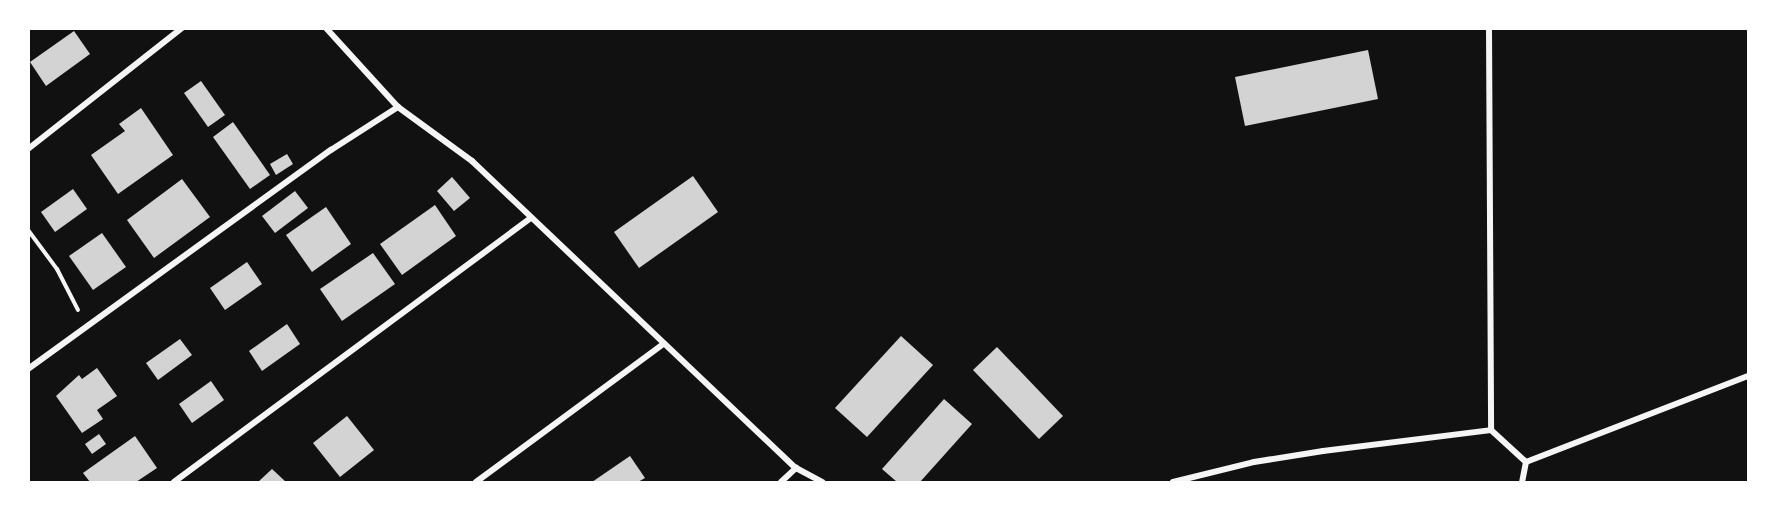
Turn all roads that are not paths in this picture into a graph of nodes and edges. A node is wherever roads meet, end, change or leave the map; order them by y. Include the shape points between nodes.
1 (182, 28) edge
2 (326, 28) edge
3 (1489, 28) edge
4 (398, 107) junction
5 (28, 149) edge
6 (531, 218) junction
7 (663, 344) junction
8 (28, 369) edge
9 (1749, 376) edge
10 (1491, 430) junction
11 (1526, 462) junction
12 (796, 468) junction
13 (174, 483) edge
14 (476, 483) edge
15 (781, 483) edge
16 (822, 483) edge
17 (1173, 483) edge
18 (1522, 483) edge

1 - 5 street
2 - 4 street
3 - 10 street
4 - 6 street via 472,162
4 - 8 street via 331,150
6 - 7 street
6 - 13 street
7 - 12 street
7 - 14 street
9 - 11 street
10 - 11 street
10 - 17 street via 1300,455
11 - 18 street
12 - 15 street
12 - 16 street

